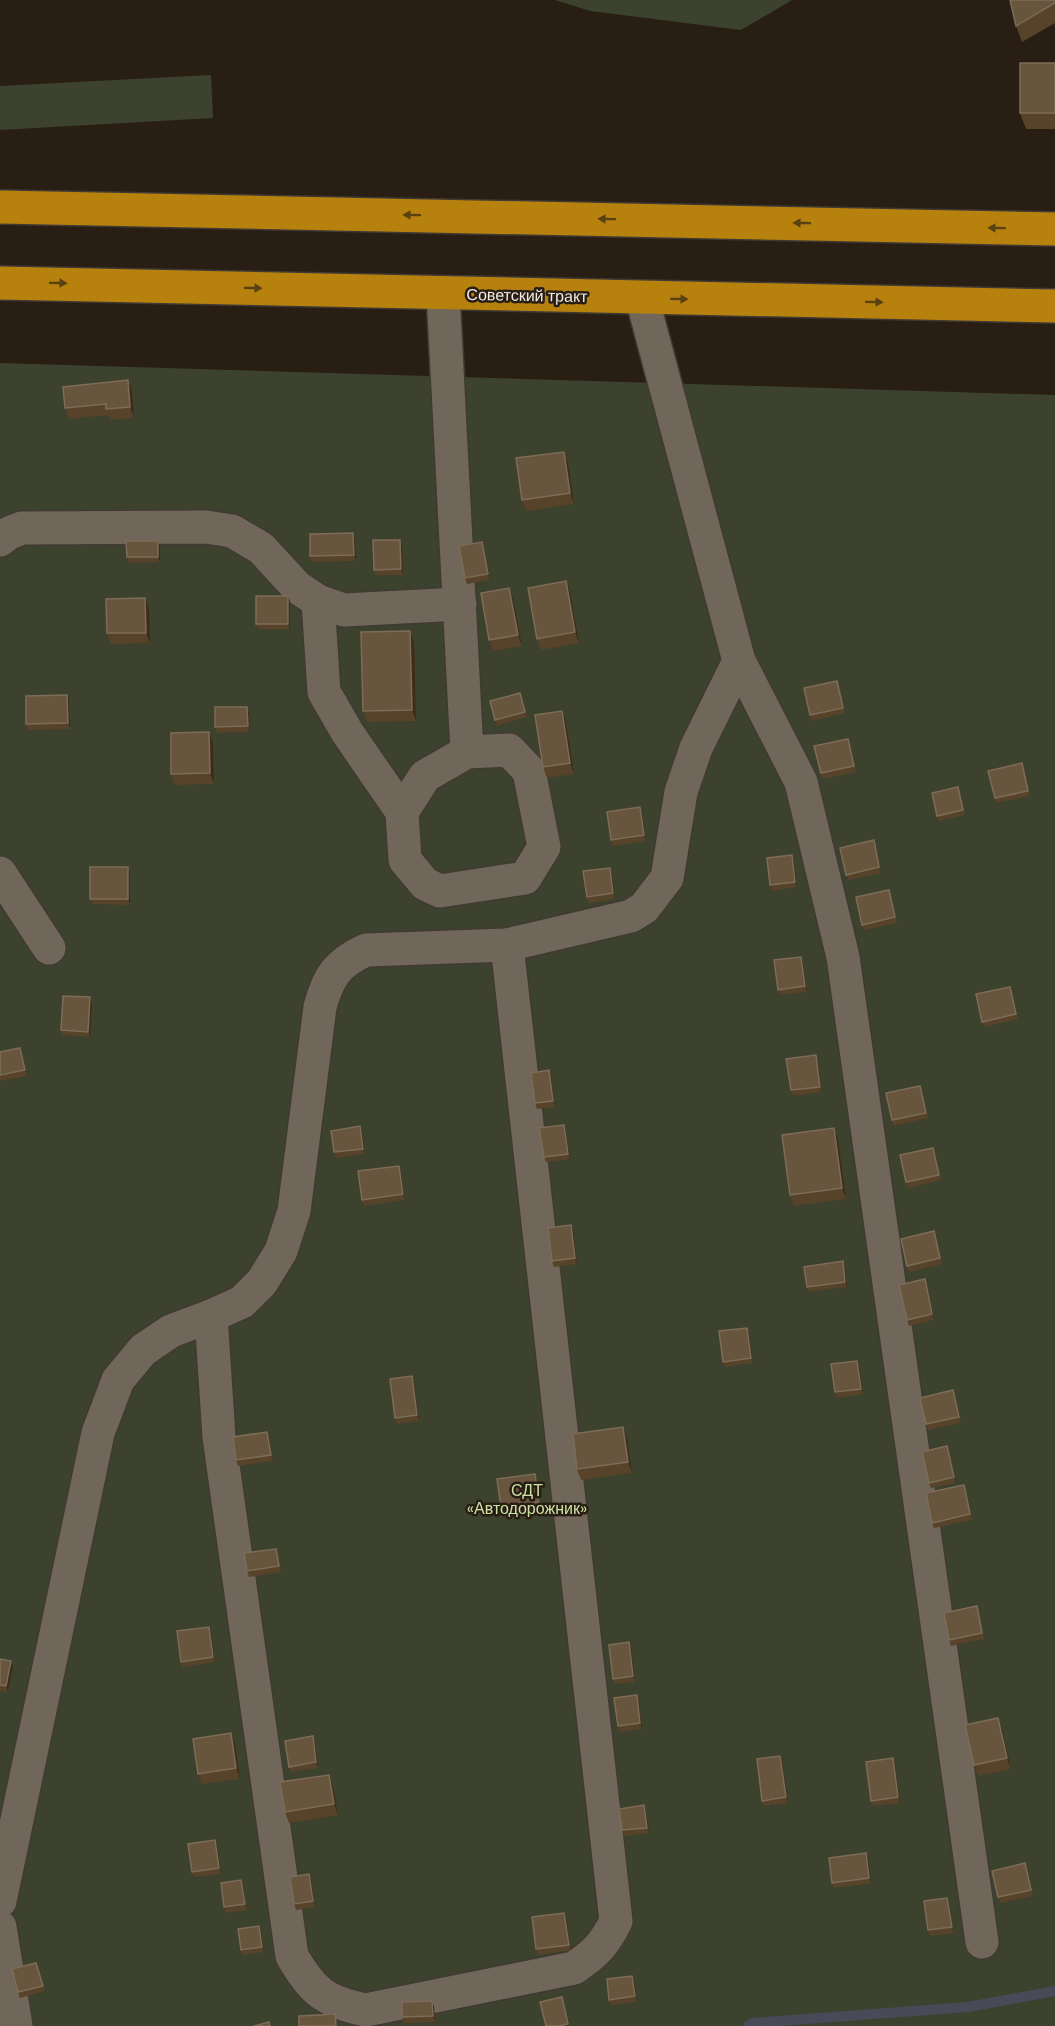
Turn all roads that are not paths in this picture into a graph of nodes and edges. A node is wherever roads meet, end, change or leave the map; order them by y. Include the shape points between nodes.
1 (0, 207) edge
2 (1055, 229) edge
3 (0, 283) edge
4 (443, 293) junction
5 (642, 298) junction
6 (1055, 306) edge
7 (0, 540) edge
8 (318, 601) junction
9 (460, 604) junction
10 (739, 661) junction
11 (467, 752) junction
12 (402, 812) junction
13 (0, 873) edge
14 (507, 945) junction
15 (49, 948) dead end
16 (211, 1316) junction
17 (0, 1901) edge
18 (0, 1927) edge
19 (982, 1942) dead end
20 (16, 2026) edge

2 -> 1 highway
3 -> 4 highway, Советский тракт
4 - 5 highway, Советский тракт
4 - 9 street
5 -> 6 highway, Советский тракт
5 - 10 street
7 - 8 street via 22,528 206,527 232,531 261,548 297,586
8 - 9 street via 344,610
8 - 12 street via 324,692
9 - 11 street
10 - 14 street via 696,748 681,792 667,878 656,894 631,916
10 - 19 street via 801,782 843,957
11 - 12 street via 425,776
11 - 12 street via 509,750 529,771 544,847 525,878 440,891 425,884 405,860
13 - 15 street
14 - 16 street via 366,950 334,972 320,1007 294,1211 281,1251 262,1282 242,1302
14 - 16 street via 616,1921 596,1953 574,1968 366,2010 323,1995 305,1978 292,1956 219,1437
16 - 17 street via 171,1331 143,1350 118,1380 98,1433
18 - 20 street

